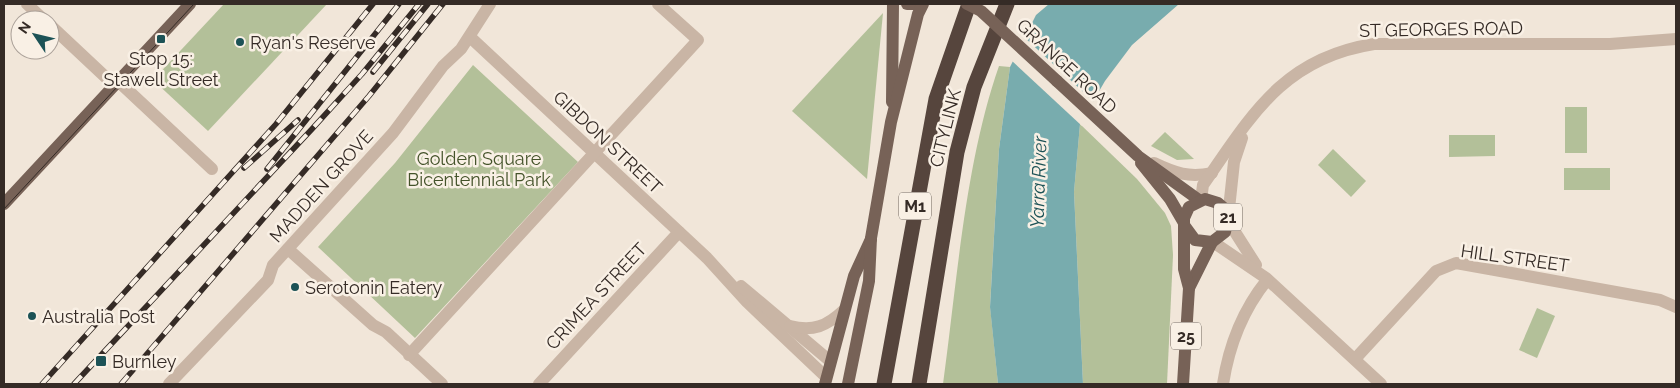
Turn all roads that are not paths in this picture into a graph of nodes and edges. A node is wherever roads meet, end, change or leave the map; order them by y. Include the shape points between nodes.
1 (190, 4) edge
2 (490, 4) edge
3 (658, 4) edge
4 (893, 4) edge
5 (907, 4) edge
6 (918, 4) edge
7 (924, 4) edge
8 (1007, 4) edge
9 (973, 6) edge
10 (1676, 32) edge
11 (60, 34) edge
12 (470, 37) junction
13 (1670, 40) edge
14 (116, 83) junction
15 (891, 122) junction
16 (1248, 124) junction
17 (1134, 152) junction
18 (594, 155) junction
19 (212, 169) dead end
20 (1212, 173) junction
21 (1200, 200) junction
22 (4, 204) edge
23 (1228, 219) junction
24 (1184, 224) junction
25 (679, 232) junction
26 (871, 238) junction
27 (1213, 242) junction
28 (288, 249) junction
29 (722, 273) junction
30 (1266, 279) junction
31 (1189, 288) junction
32 (1676, 307) edge
33 (844, 310) junction
34 (790, 326) junction
35 (409, 355) junction
36 (1354, 359) junction
37 (830, 361) junction
38 (829, 382) edge
39 (850, 383) edge
40 (169, 384) edge
41 (442, 384) edge
42 (538, 384) edge
43 (884, 384) edge
44 (919, 384) edge
45 (1183, 384) edge
46 (1223, 384) edge
47 (1381, 384) edge

1 - 14 main road
2 - 12 street, MADDEN GROVE
3 - 18 street via 698,40
4 - 15 main road
5 - 6 main road
7 - 15 main road
8 - 44 highway, CITYLINK / M1 via 977,79 957,152
9 - 17 main road, GRANGE ROAD / 21, bridge
9 - 43 highway, CITYLINK / M1 via 936,99
10 - 13 street, ST GEORGES ROAD
11 - 14 street
12 - 18 street, GIBDON STREET
12 - 28 street, MADDEN GROVE via 443,66 394,133
13 - 16 street, ST GEORGES ROAD via 1610,44 1395,44 1355,47 1318,59 1301,70 1266,99
14 - 19 street
14 - 22 main road
15 - 26 main road
16 - 20 street, ST GEORGES ROAD
16 - 23 street, ST GEORGES ROAD via 1234,162
17 - 20 street via 1182,175
17 - 21 main road, GRANGE ROAD / 21
17 - 24 main road, GRANGE ROAD / 21 via 1170,199
18 - 25 street, GIBDON STREET
18 - 35 street
20 - 21 street, ST GEORGES ROAD
21 - 23 main road, 21 via 1210,199 1218,203 1225,209
21 - 24 main road, 21 via 1189,207
23 - 27 main road, 21 via 1226,232
23 - 30 street, 21
24 - 27 main road, 21 via 1194,240
24 - 31 main road, 25 via 1184,268
25 - 29 street, GIBDON STREET
25 - 42 street, CRIMEA STREET
26 - 33 main road via 857,267
26 - 39 main road via 869,281
27 - 30 street, 21
27 - 31 main road, 25
28 - 35 street
28 - 40 street, MADDEN GROVE via 273,265 268,280
29 - 34 street, GIBDON STREET
29 - 38 street, GIBDON STREET
30 - 36 street, 21
30 - 46 street via 1239,325 1226,362
31 - 45 main road, 25
32 - 36 street, HILL STREET via 1660,300 1456,263 1436,271
33 - 34 street via 818,328
33 - 37 main road
34 - 37 street, GIBDON STREET
35 - 41 street
36 - 47 street, 21
37 - 38 main road
37 - 39 main road, GIBDON STREET

